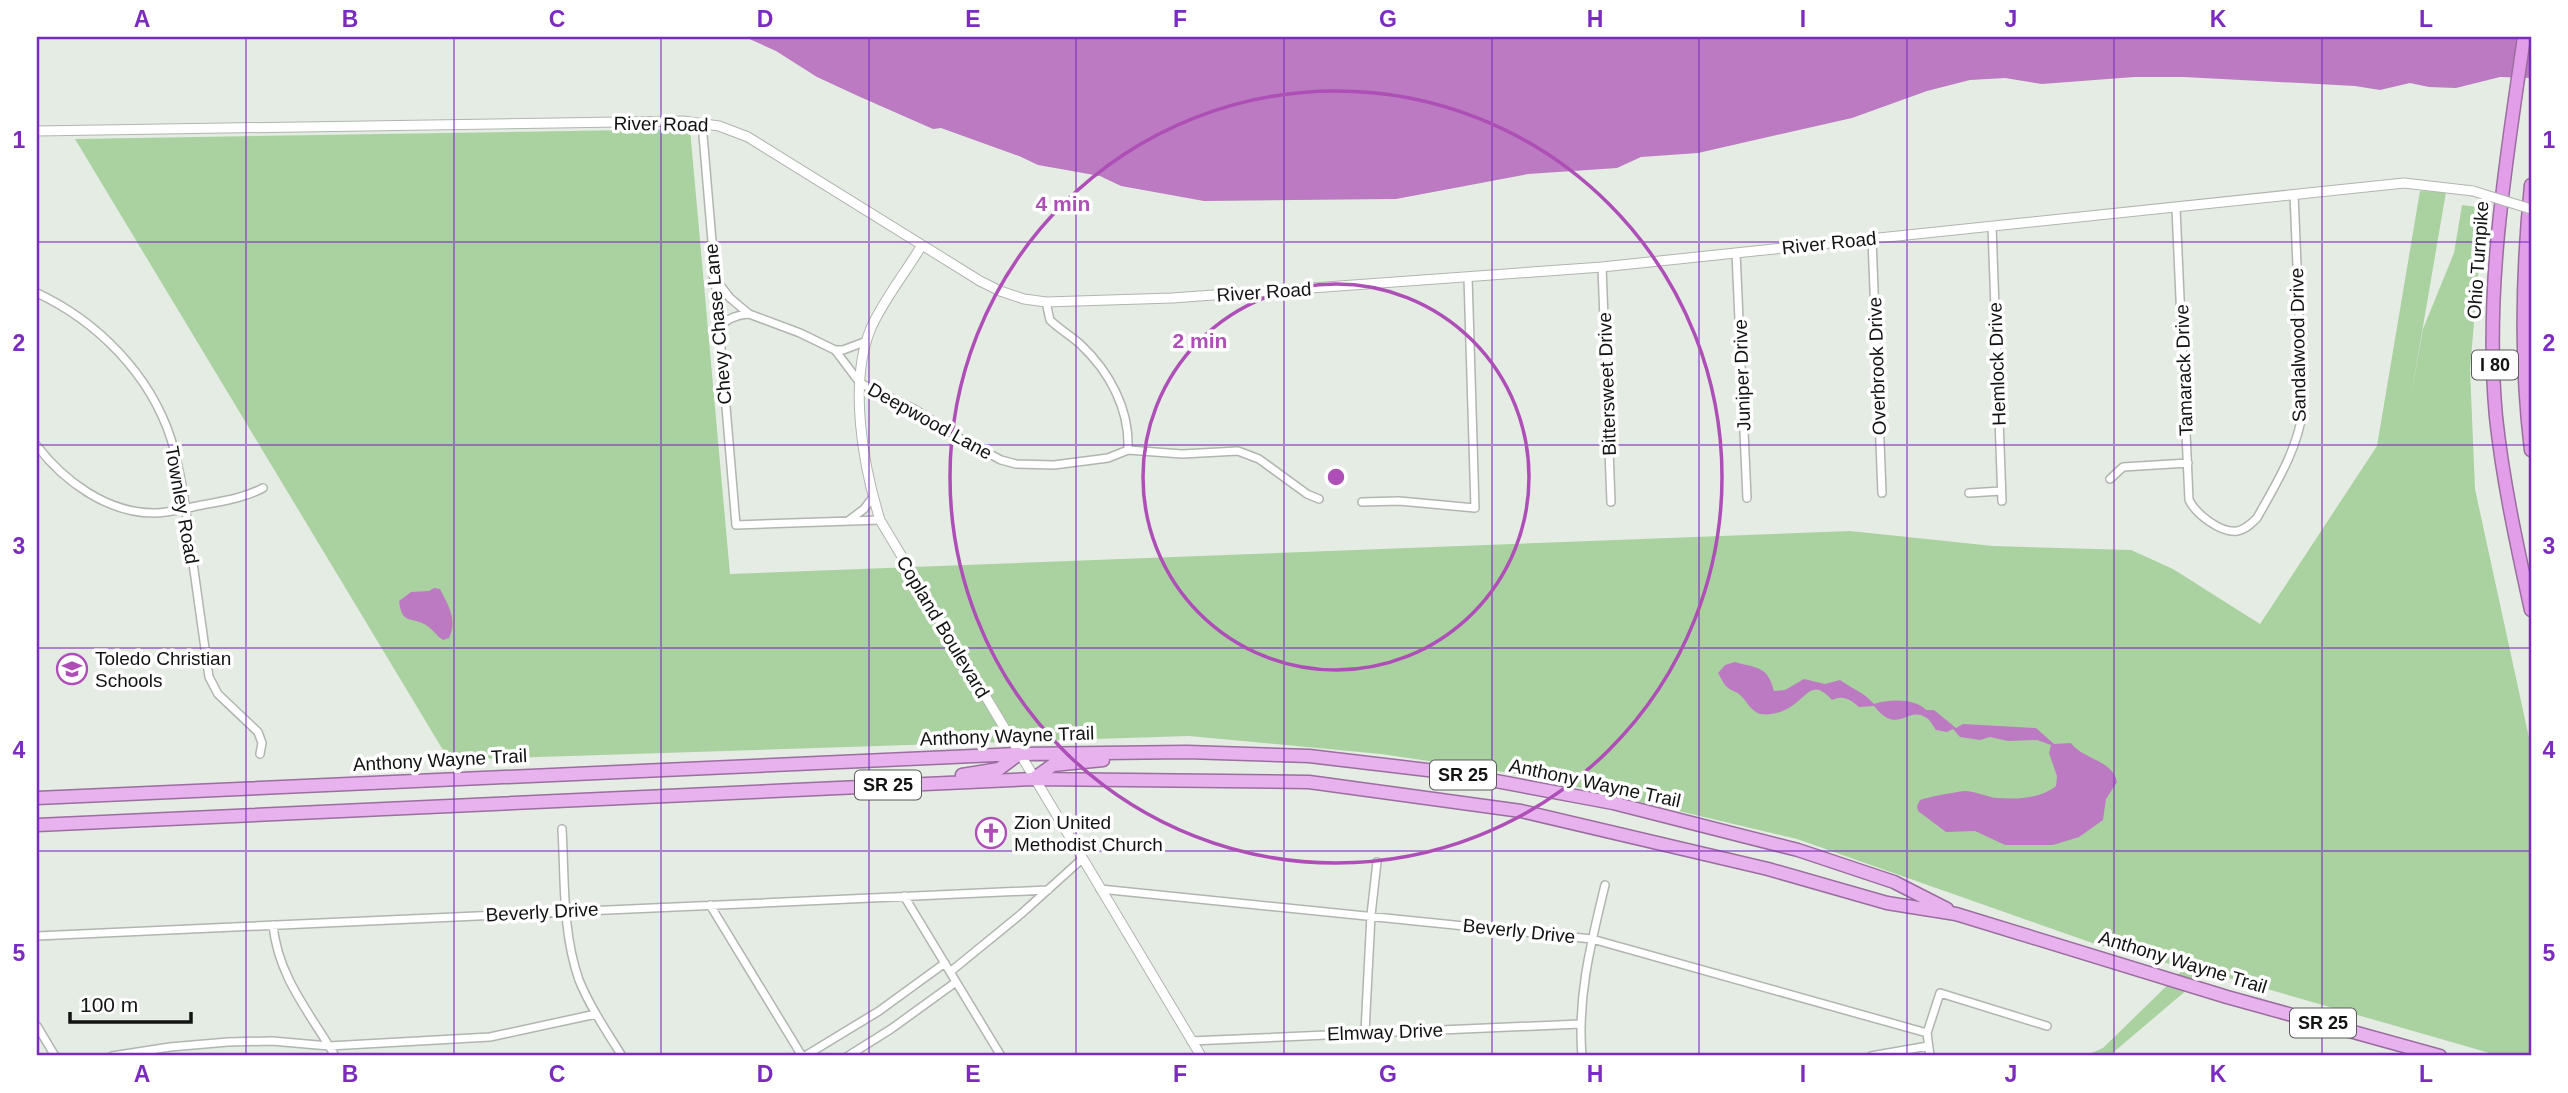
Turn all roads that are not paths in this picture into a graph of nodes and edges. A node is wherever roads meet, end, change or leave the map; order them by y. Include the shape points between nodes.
1 (2524, 37) edge
2 (702, 123) junction
3 (37, 131) edge
4 (2531, 185) edge
5 (2294, 194) junction
6 (2176, 208) junction
7 (2531, 209) edge
8 (1992, 226) junction
9 (1872, 239) junction
10 (922, 245) junction
11 (1736, 253) junction
12 (1602, 267) junction
13 (713, 276) junction
14 (1468, 277) junction
15 (37, 293) edge
16 (1046, 302) junction
17 (749, 314) junction
18 (718, 331) junction
19 (867, 341) junction
20 (835, 350) junction
21 (860, 383) junction
22 (37, 446) edge
23 (1128, 450) junction
24 (2531, 450) edge
25 (2188, 463) junction
26 (2109, 479) dead end
27 (264, 488) dead end
28 (2001, 491) junction
29 (1882, 492) dead end
30 (1969, 493) dead end
31 (873, 496) junction
32 (1747, 498) dead end
33 (1319, 499) dead end
34 (2002, 501) dead end
35 (1362, 502) dead end
36 (1611, 502) dead end
37 (186, 508) junction
38 (880, 520) junction
39 (847, 521) junction
40 (2211, 521) joint
41 (2531, 610) edge
42 (1187, 752) junction
43 (260, 754) dead end
44 (1019, 754) junction
45 (1033, 779) junction
46 (898, 785) junction
47 (37, 798) edge
48 (37, 824) edge
49 (562, 829) dead end
50 (1082, 859) junction
51 (1377, 862) dead end
52 (1605, 885) dead end
53 (1100, 889) junction
54 (1048, 890) junction
55 (904, 896) junction
56 (710, 905) junction
57 (566, 911) junction
58 (1956, 914) junction
59 (1371, 915) junction
60 (274, 925) junction
61 (37, 936) edge
62 (1592, 940) junction
63 (945, 963) junction
64 (950, 972) junction
65 (956, 982) junction
66 (596, 1014) junction
67 (1580, 1024) junction
68 (37, 1026) edge
69 (2048, 1026) dead end
70 (1365, 1032) junction
71 (1927, 1033) junction
72 (1191, 1041) junction
73 (329, 1046) junction
74 (1928, 1046) junction
75 (55, 1056) edge
76 (112, 1056) edge
77 (335, 1056) edge
78 (622, 1056) edge
79 (804, 1056) edge
80 (848, 1056) edge
81 (1001, 1056) edge
82 (1201, 1056) edge
83 (1582, 1056) edge
84 (1871, 1056) edge
85 (1930, 1056) edge
86 (2440, 1056) edge

1 - 41 highway, Ohio Turnpike / I 80 via 2497,231 2493,325 2496,417 2510,514
2 - 3 street, River Road
2 - 10 street, River Road via 748,137
2 - 13 street, Chevy Chase Lane
4 - 24 highway, I 80 via 2522,322
5 - 6 street, River Road
5 - 7 street, River Road, bridge via 2404,183 2473,191
5 - 40 street, Sandalwood Drive via 2303,409 2300,430 2257,518 2238,531
6 - 8 street, River Road
6 - 25 street, Tamarack Drive
8 - 9 street, River Road
8 - 28 street, Hemlock Drive
9 - 11 street, River Road
9 - 29 street, Overbrook Drive
10 - 16 street, River Road via 1000,291
10 - 19 street, Copland Boulevard
11 - 12 street, River Road
11 - 32 street, Juniper Drive
12 - 14 street, River Road
12 - 36 street, Bittersweet Drive
13 - 17 street, Deepwood Lane
13 - 18 street, Chevy Chase Lane
14 - 16 street, River Road
14 - 35 street via 1475,508
15 - 37 street, Townley Road via 63,305 90,326 127,360 147,388 170,436
16 - 23 street via 1050,320 1087,352 1119,397 1129,430
17 - 18 street via 729,320
17 - 20 street, Deepwood Lane
18 - 39 street, Chevy Chase Lane via 736,525
19 - 20 street
19 - 21 street, Copland Boulevard
20 - 21 street, Deepwood Lane
21 - 23 street, Deepwood Lane via 914,409 987,454 1016,464 1084,462
21 - 31 street, Copland Boulevard
22 - 37 street via 64,475 103,501 130,512
23 - 33 street, Deepwood Lane via 1247,453
25 - 26 street via 2123,467
25 - 40 street, Tamarack Drive via 2189,500
27 - 37 street via 242,498
28 - 30 street
28 - 34 street, Hemlock Drive
31 - 38 street, Copland Boulevard
31 - 39 street
37 - 43 street, Townley Road via 209,677 218,694 258,732
38 - 39 street
38 - 44 street, Copland Boulevard
42 - 44 highway, Anthony Wayne Trail / SR 25
42 - 45 highway via 1053,765
42 - 58 highway, Anthony Wayne Trail / SR 25 via 1309,756 1453,773 1613,803 1798,850 1895,881
44 - 45 street, Copland Boulevard
44 - 46 highway via 999,769
44 - 47 highway, Anthony Wayne Trail / SR 25
45 - 46 highway, Anthony Wayne Trail / SR 25
45 - 50 street, Copland Boulevard
45 - 58 highway, Anthony Wayne Trail / SR 25 via 1309,782 1521,811 1768,869 1887,903
46 - 48 highway, Anthony Wayne Trail / SR 25
49 - 57 street
50 - 53 street, Copland Boulevard
50 - 54 street
51 - 59 street
52 - 62 street
53 - 59 street, Beverly Drive
53 - 72 street, Copland Boulevard
54 - 55 street, Beverly Drive
54 - 64 street
55 - 56 street, Beverly Drive
55 - 63 street
56 - 57 street, Beverly Drive
56 - 79 street
57 - 60 street, Beverly Drive
57 - 66 street via 573,960
58 - 86 highway, Anthony Wayne Trail / SR 25
59 - 62 street, Beverly Drive
59 - 70 street
60 - 61 street, Beverly Drive
60 - 73 street via 286,978
62 - 67 street
62 - 71 street, Beverly Drive
63 - 64 street
63 - 79 street
64 - 65 street
65 - 80 street
65 - 81 street
66 - 73 street via 490,1037
66 - 78 street
67 - 70 street, Elmway Drive
67 - 83 street
68 - 75 street
69 - 71 street via 1940,993
70 - 72 street, Elmway Drive
71 - 74 street
72 - 82 street, Copland Boulevard
73 - 76 street via 228,1041
73 - 77 street
74 - 84 street
74 - 85 street

